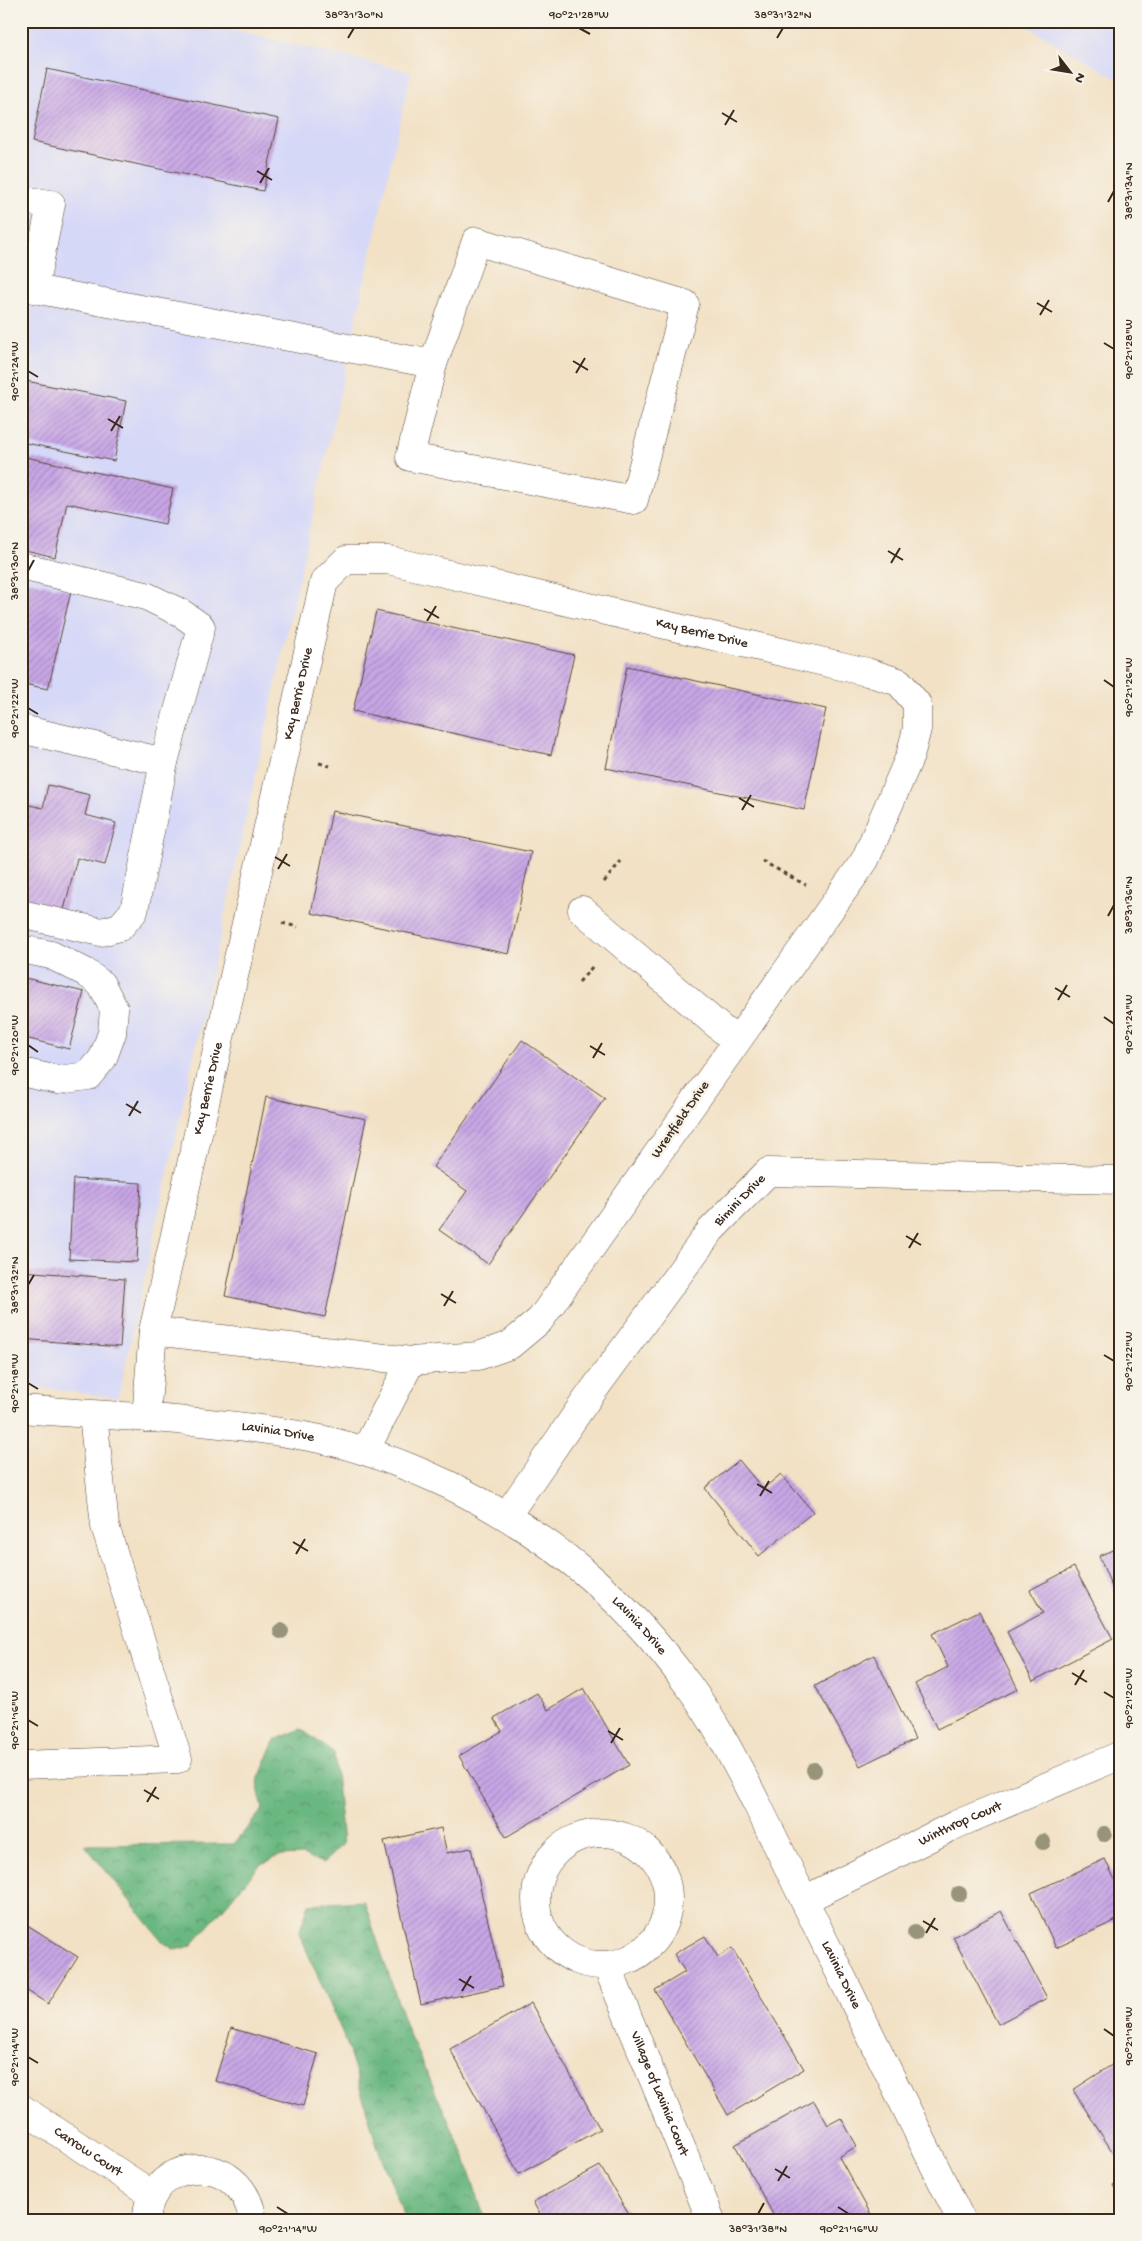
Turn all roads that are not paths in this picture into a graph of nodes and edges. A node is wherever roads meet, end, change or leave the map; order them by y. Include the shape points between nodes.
1 (21, 200) edge
2 (433, 364) junction
3 (21, 566) edge
4 (917, 704) joint
5 (21, 729) edge
6 (164, 762) junction
7 (582, 910) dead end
8 (21, 914) edge
9 (21, 949) edge
10 (736, 1041) junction
11 (21, 1072) edge
12 (1121, 1180) edge
13 (153, 1331) junction
14 (411, 1361) junction
15 (21, 1409) edge
16 (93, 1415) junction
17 (146, 1418) junction
18 (365, 1451) junction
19 (507, 1515) junction
20 (1121, 1755) edge
21 (21, 1765) edge
22 (804, 1900) junction
23 (607, 1966) junction
24 (21, 2108) edge
25 (150, 2208) edge
26 (253, 2220) edge
27 (711, 2220) edge
28 (961, 2220) edge

1 - 2 street via 51,204 34,289
2 - 2 street via 410,457 634,500 685,304 476,241
3 - 6 street via 146,596 182,613 201,627
4 - 10 street, Wrenfield Drive via 917,729 910,756 864,860
4 - 13 street, Kay Berrie Drive via 899,682 867,672 388,560 346,560 324,582
5 - 6 street
6 - 8 street via 134,911 120,927 101,932
7 - 10 street
9 - 11 street via 51,955 85,972 101,984 114,1009 112,1033 103,1058 88,1076 58,1080
10 - 14 street, Wrenfield Drive via 540,1320 510,1345 478,1356
12 - 19 street, Bimini Drive via 768,1172 710,1230
13 - 14 street, Wrenfield Drive
13 - 17 street, Kay Berrie Drive
14 - 18 street
15 - 16 street, Lavinia Drive
16 - 17 street, Lavinia Drive
16 - 21 street via 105,1526 178,1759
17 - 18 street, Lavinia Drive via 264,1429 322,1439
18 - 19 street, Lavinia Drive via 419,1471
19 - 22 street, Lavinia Drive via 560,1551 608,1592 651,1638 689,1687 724,1742
20 - 22 street, Winthrop Court via 955,1825
22 - 28 street, Lavinia Drive
23 - 23 street via 586,1964 565,1955 548,1939 538,1920 535,1896 539,1876 551,1856 584,1835 607,1833 629,1838 648,1852 664,1875 668,1898 662,1929 648,1948 628,1960
23 - 27 street, Village of Lavinia Court
24 - 25 street, Carrow Court
25 - 26 street, Carrow Court via 165,2180 183,2170 202,2168 220,2172 236,2182 251,2203

